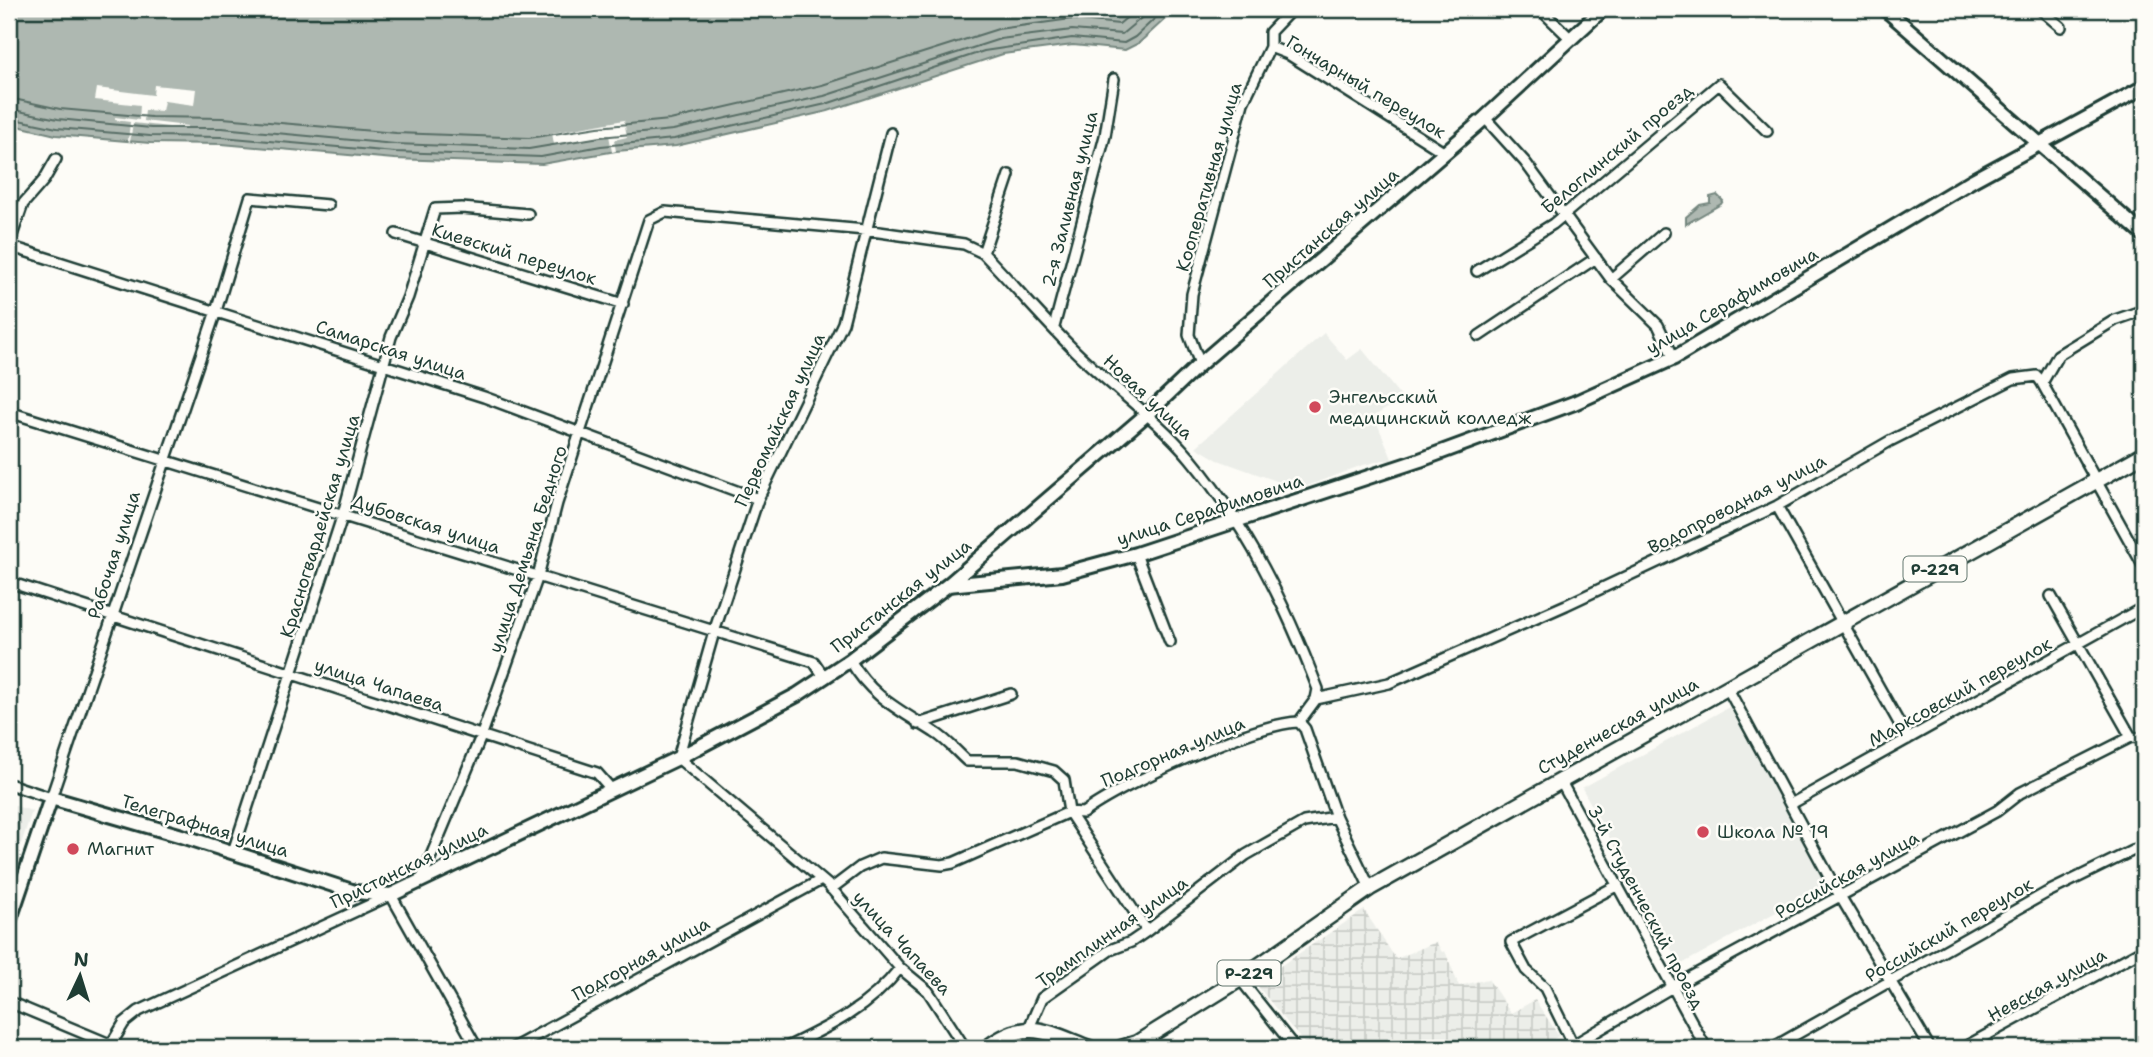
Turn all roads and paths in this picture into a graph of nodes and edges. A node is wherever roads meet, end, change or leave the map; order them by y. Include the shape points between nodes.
1 (1292, 9) edge
2 (1540, 9) edge
3 (1603, 9) edge
4 (1885, 9) edge
5 (2040, 9) edge
6 (2061, 27) dead end
7 (1570, 38) junction
8 (1270, 47) junction
9 (1114, 79) dead end
10 (2144, 87) edge
11 (1485, 118) junction
12 (1767, 131) dead end
13 (891, 133) dead end
14 (2042, 142) junction
15 (1445, 153) junction
16 (56, 159) dead end
17 (1009, 175) dead end
18 (328, 205) dead end
19 (1564, 214) junction
20 (528, 215) dead end
21 (649, 220) joint
22 (865, 230) junction
23 (1664, 233) dead end
24 (396, 234) dead end
25 (2144, 235) edge
26 (424, 243) junction
27 (9, 245) edge
28 (984, 253) junction
29 (1596, 258) junction
30 (1477, 271) dead end
31 (1611, 279) junction
32 (623, 304) junction
33 (2144, 310) edge
34 (216, 311) junction
35 (1054, 327) junction
36 (1479, 336) dead end
37 (1674, 358) junction
38 (385, 365) junction
39 (1200, 365) junction
40 (2042, 383) junction
41 (9, 412) edge
42 (1147, 414) junction
43 (582, 432) junction
44 (2144, 454) edge
45 (164, 460) junction
46 (2096, 480) junction
47 (758, 499) junction
48 (1777, 506) junction
49 (343, 514) junction
50 (1237, 520) junction
51 (1136, 554) junction
52 (2144, 567) edge
53 (538, 576) junction
54 (9, 582) edge
55 (948, 585) junction
56 (2052, 596) dead end
57 (2144, 607) edge
58 (113, 615) junction
59 (1841, 621) junction
60 (714, 632) junction
61 (1170, 642) dead end
62 (2078, 644) junction
63 (850, 660) junction
64 (290, 673) junction
65 (825, 678) junction
66 (1727, 687) junction
67 (1011, 694) dead end
68 (1316, 699) junction
69 (1299, 722) junction
70 (918, 724) junction
71 (482, 734) junction
72 (2131, 737) junction
73 (2144, 738) edge
74 (1908, 739) junction
75 (678, 758) junction
76 (1560, 780) junction
77 (9, 784) edge
78 (612, 790) junction
79 (51, 798) junction
80 (1791, 804) junction
81 (1069, 812) junction
82 (1336, 817) junction
83 (2144, 845) edge
84 (233, 852) junction
85 (821, 880) junction
86 (420, 882) junction
87 (1618, 885) junction
88 (1370, 888) junction
89 (831, 889) junction
90 (391, 895) junction
91 (1842, 897) junction
92 (9, 922) edge
93 (1147, 931) junction
94 (2144, 949) edge
95 (900, 968) junction
96 (1240, 979) junction
97 (1890, 983) junction
98 (1674, 986) junction
99 (9, 1002) edge
100 (1030, 1028) junction
101 (1070, 1044) edge
102 (116, 1046) edge
103 (1570, 1047) edge
104 (477, 1048) edge
105 (513, 1048) edge
106 (785, 1048) edge
107 (965, 1048) edge
108 (987, 1048) edge
109 (1089, 1048) edge
110 (1121, 1048) edge
111 (1295, 1048) edge
112 (1706, 1048) edge
113 (1772, 1048) edge
114 (1930, 1048) edge
115 (1964, 1048) edge

1 - 8 street, Кооперативная улица via 1270,32
2 - 7 street
3 - 7 street, Пристанская улица
4 - 14 street
5 - 6 street
7 - 11 street, Пристанская улица
8 - 15 street, Гончарный переулок via 1342,86
8 - 39 street, Кооперативная улица via 1243,103 1192,293 1189,335
9 - 35 street, 2-я Заливная улица via 1105,136
10 - 14 street, улица Серафимовича
11 - 15 street, Пристанская улица
11 - 19 street
12 - 19 street, Белоглинский проезд via 1719,84
13 - 22 street, Первомайская улица
14 - 25 street
14 - 37 street, улица Серафимовича
15 - 39 street, Пристанская улица
16 - 27 street via 23,204
17 - 28 street
18 - 34 street, Рабочая улица via 250,198
19 - 29 street
19 - 30 street, Белоглинский проезд
20 - 26 street, Красногвардейская улица via 435,209
21 - 22 street, Новая улица via 665,212
21 - 32 street, улица Демьяна Бедного
22 - 28 street, Новая улица via 964,244
22 - 47 street, Первомайская улица via 843,323
23 - 31 street
24 - 26 street, Киевский переулок
26 - 32 street, Киевский переулок
26 - 38 street, Красногвардейская улица
27 - 34 street, Самарская улица
28 - 35 street, Новая улица
29 - 31 street
29 - 36 street
31 - 37 street via 1658,325
32 - 43 street, улица Демьяна Бедного
33 - 40 street via 2115,320 2058,355
34 - 38 street, Самарская улица
34 - 45 street, Рабочая улица
35 - 42 street, Новая улица via 1069,346
37 - 50 street, улица Серафимовича via 1498,433
38 - 43 street, Самарская улица
38 - 49 street, Красногвардейская улица
39 - 42 street, Пристанская улица
40 - 46 street
40 - 48 street, Водопроводная улица via 2037,376 2013,379 1890,441
41 - 45 street, Дубовская улица
42 - 50 street, Новая улица via 1189,457
42 - 55 street, Пристанская улица
43 - 47 street, Самарская улица
43 - 53 street, улица Демьяна Бедного
44 - 46 main road, Студенческая улица / Р-229
45 - 49 street, Дубовская улица
45 - 58 street, Рабочая улица
46 - 52 street
46 - 59 main road, Студенческая улица / Р-229
47 - 60 street, Первомайская улица
48 - 59 street
48 - 68 street, Водопроводная улица via 1389,683
49 - 53 street, Дубовская улица
49 - 64 street, Красногвардейская улица
50 - 51 street, улица Серафимовича
50 - 68 street, Новая улица via 1292,621 1318,689
51 - 55 street, улица Серафимовича via 1062,574
51 - 61 street
53 - 60 street, Дубовская улица
53 - 71 street, улица Демьяна Бедного
54 - 58 street, улица Чапаева
55 - 63 street, Пристанская улица
56 - 62 street
57 - 62 street, Марксовский переулок
58 - 64 street, улица Чапаева
58 - 79 street, Рабочая улица
59 - 66 main road, Студенческая улица / Р-229
59 - 74 street
60 - 65 street, Дубовская улица via 814,662
60 - 75 street, Первомайская улица
62 - 72 street
62 - 74 street, Марксовский переулок
63 - 65 street, Пристанская улица
63 - 70 street via 877,694
64 - 71 street, улица Чапаева
64 - 84 street, Красногвардейская улица
65 - 75 street, Пристанская улица
66 - 76 main road, Студенческая улица / Р-229
66 - 80 street
67 - 70 street
68 - 69 street
69 - 81 street, Подгорная улица via 1230,741 1106,796 1083,813
69 - 82 street
70 - 81 street via 967,761 1018,761 1054,771 1064,780
71 - 78 street, улица Чапаева via 597,773
71 - 86 street, улица Демьяна Бедного
72 - 73 street
72 - 91 street, Российская улица via 2020,793 1997,811
74 - 80 street, Марксовский переулок
75 - 78 street, Пристанская улица
75 - 85 street, улица Чапаева
76 - 87 street, 3-й Студенческий проезд
76 - 88 main road, Студенческая улица / Р-229
77 - 79 street, Телеграфная улица
78 - 86 street, Пристанская улица
79 - 84 street, Телеграфная улица
79 - 92 street, Рабочая улица
80 - 91 street
81 - 89 street, Подгорная улица via 954,863 872,860
81 - 93 street
82 - 88 street
82 - 93 street, Трамплинная улица via 1304,822 1246,855
83 - 97 street, Российский переулок via 2046,893
84 - 90 street, Телеграфная улица via 355,892
85 - 89 street, улица Чапаева
85 - 105 street, Подгорная улица
86 - 90 street, Пристанская улица
87 - 98 street, 3-й Студенческий проезд
87 - 103 street via 1510,942 1526,970 1545,988
88 - 96 main road, Студенческая улица / Р-229
89 - 95 street, улица Чапаева
90 - 102 street, Пристанская улица via 139,1011 124,1023
90 - 104 street
91 - 97 street
91 - 98 street, Российская улица
93 - 100 street, Трамплинная улица via 1110,950 1042,998
94 - 115 street, Невская улица
95 - 106 street via 882,991 839,1022
95 - 107 street, улица Чапаева via 941,1007
96 - 110 main road, Студенческая улица / Р-229 via 1137,1043
96 - 111 street
97 - 113 street, Российский переулок
97 - 114 street
98 - 103 street, Российская улица
98 - 112 street, 3-й Студенческий проезд via 1678,1002
99 - 102 street
100 - 101 main road
100 - 108 main road via 1004,1035
101 - 109 main road

